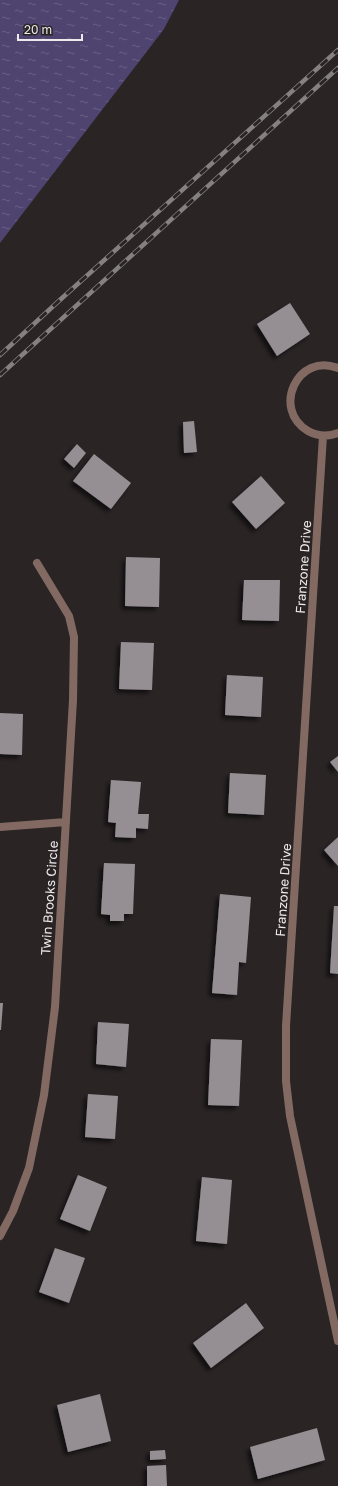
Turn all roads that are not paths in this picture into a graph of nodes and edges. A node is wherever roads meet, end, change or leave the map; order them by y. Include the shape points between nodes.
1 (338, 368) edge
2 (338, 433) edge
3 (323, 436) junction
4 (37, 563) dead end
5 (66, 822) junction
6 (0, 827) edge
7 (0, 1236) edge
8 (338, 1341) edge

1 - 3 street via 322,365 312,368 303,373 291,391 290,401 296,421 313,434
2 - 3 street
3 - 8 street, Franzone Drive via 287,1019 286,1082 296,1148
4 - 5 street, Twin Brooks Circle via 69,616 74,636
5 - 6 street
5 - 7 street, Twin Brooks Circle via 54,1007 44,1095 29,1168 13,1211

